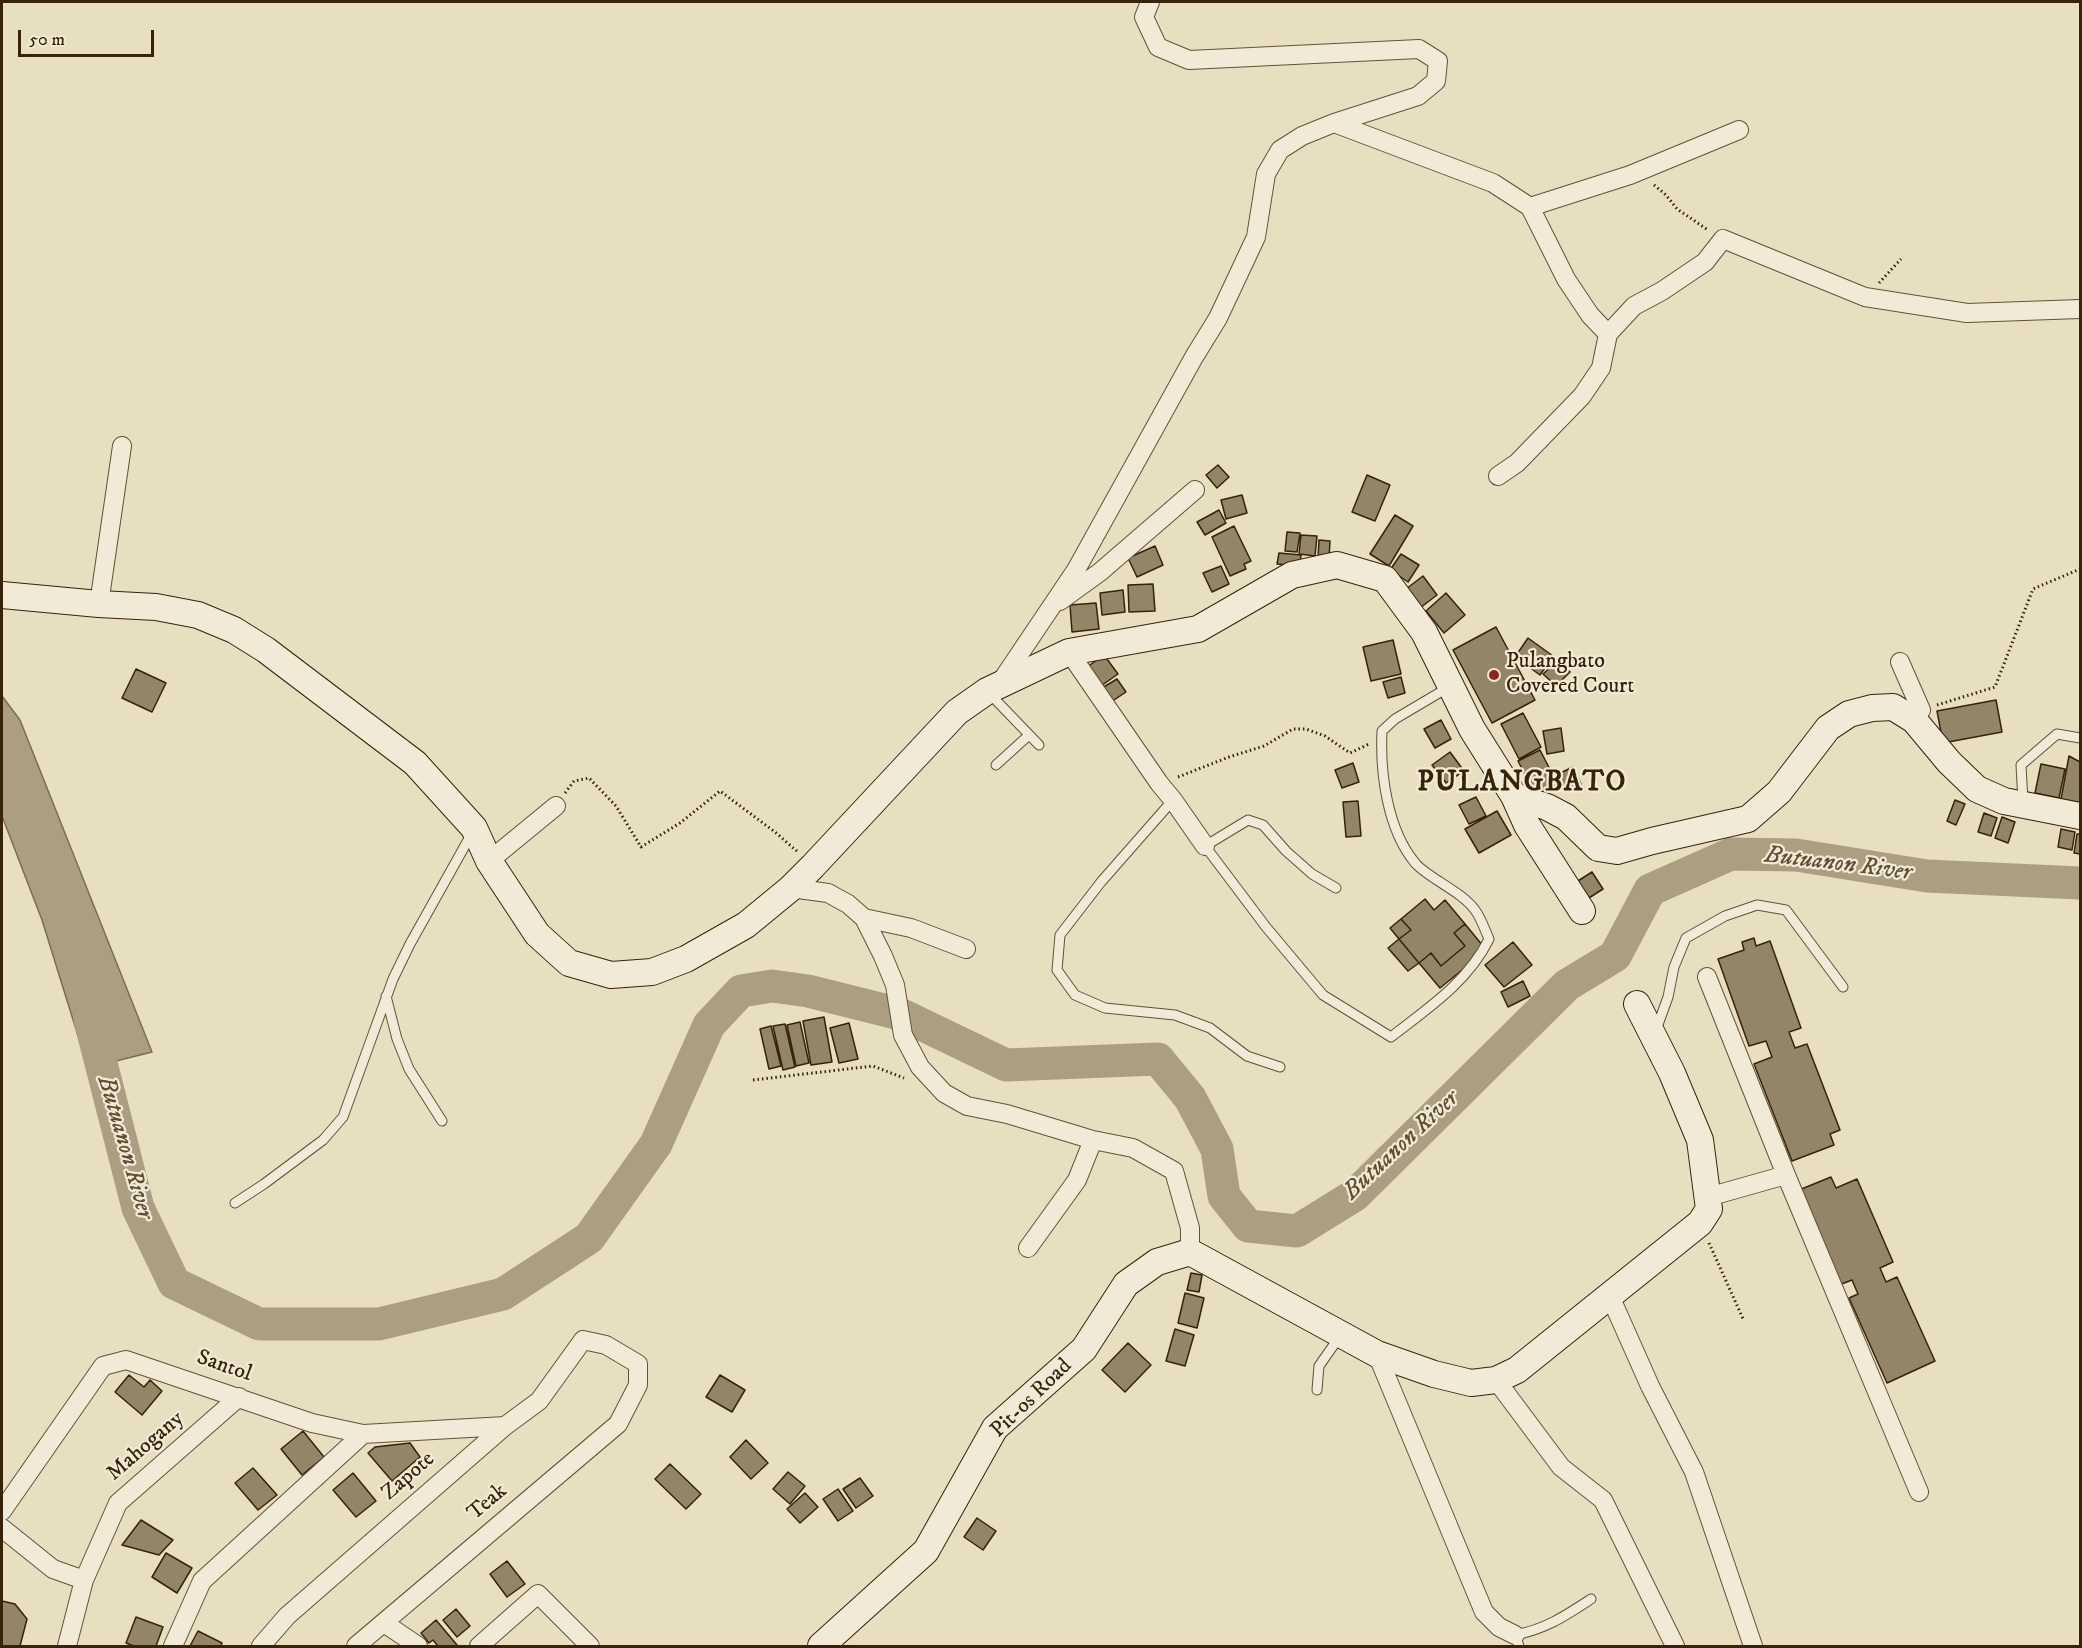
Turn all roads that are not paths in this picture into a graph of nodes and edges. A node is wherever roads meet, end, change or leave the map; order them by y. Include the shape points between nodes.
1 (1150, 2) edge
2 (1334, 123) junction
3 (1739, 130) dead end
4 (1530, 207) junction
5 (2080, 309) edge
6 (1608, 334) junction
7 (122, 446) dead end
8 (1498, 476) dead end
9 (1195, 490) dead end
10 (2, 595) edge
11 (99, 604) junction
12 (1052, 606) junction
13 (1069, 652) junction
14 (1900, 662) dead end
15 (1451, 686) junction
16 (993, 687) junction
17 (1917, 715) junction
18 (1029, 735) junction
19 (2080, 738) edge
20 (1039, 746) dead end
21 (996, 765) dead end
22 (1514, 796) junction
23 (1173, 800) junction
24 (2023, 804) junction
25 (556, 806) road end
26 (2080, 816) edge
27 (474, 828) junction
28 (1205, 846) junction
29 (489, 861) junction
30 (791, 888) junction
31 (1336, 888) dead end
32 (1582, 910) dead end
33 (864, 918) junction
34 (966, 949) dead end
35 (1707, 977) dead end
36 (1843, 987) dead end
37 (386, 996) junction
38 (1637, 1004) dead end
39 (1658, 1043) junction
40 (1280, 1067) dead end
41 (442, 1120) dead end
42 (1093, 1140) junction
43 (1786, 1175) junction
44 (1708, 1197) junction
45 (235, 1203) dead end
46 (1028, 1248) dead end
47 (1190, 1252) junction
48 (1610, 1296) junction
49 (1341, 1334) junction
50 (583, 1340) joint
51 (1377, 1354) junction
52 (1496, 1380) junction
53 (1317, 1390) dead end
54 (239, 1397) junction
55 (505, 1426) junction
56 (363, 1434) junction
57 (1919, 1492) dead end
58 (2, 1511) edge
59 (2, 1528) edge
60 (84, 1580) junction
61 (1591, 1599) dead end
62 (384, 1623) junction
63 (1517, 1641) edge
64 (67, 1647) edge
65 (173, 1647) edge
66 (261, 1647) edge
67 (356, 1647) edge
68 (418, 1647) edge
69 (478, 1647) edge
70 (590, 1647) edge
71 (821, 1647) edge
72 (1675, 1647) edge
73 (1753, 1647) edge

1 - 2 street via 1144,17 1158,47 1189,60 1419,49 1438,61 1436,81 1418,96
2 - 4 street via 1493,183
2 - 12 street via 1280,150 1266,174 1256,237 1218,318
3 - 4 street via 1630,175
4 - 6 street via 1566,279
5 - 6 street via 1967,313 1865,297 1723,239 1705,262 1634,306
6 - 8 street via 1601,368 1582,396 1517,463
7 - 11 street
9 - 12 street via 1100,572
10 - 11 street
11 - 27 street via 198,615 234,630 415,763
12 - 16 street
13 - 15 street via 1198,629 1292,575 1337,565 1385,579 1424,632
13 - 16 street
13 - 23 street
14 - 17 street
15 - 22 street via 1472,729
15 - 28 lane via 1382,731 1381,765 1398,833 1417,864 1475,910 1489,939 1480,958 1453,988 1391,1037 1323,995
16 - 18 lane
16 - 30 street via 957,712
17 - 22 street via 1893,706 1849,714 1828,728 1779,792 1748,819 1617,851 1598,848 1566,817
17 - 24 street via 1950,762 1977,789 2004,801
18 - 20 lane
18 - 21 lane
19 - 24 lane via 2057,734 2021,765
22 - 32 street via 1527,825
23 - 28 street
23 - 40 lane via 1060,935 1057,970 1075,995 1095,1004 1175,1015 1210,1028 1247,1056
24 - 26 street
25 - 29 street
27 - 29 street
27 - 37 lane
28 - 31 lane via 1248,820 1263,825 1312,874
29 - 30 street via 537,934 569,963 610,975 652,972 686,959 746,925
30 - 33 street via 828,893
33 - 34 street via 911,928
33 - 42 street via 895,985 903,1035 920,1067 944,1093 967,1106
35 - 43 street
36 - 39 lane via 1786,910 1757,905 1725,916 1686,938 1656,1029
37 - 41 lane via 409,1069
37 - 45 lane via 343,1117 323,1140
38 - 39 street
39 - 44 street via 1700,1140
42 - 46 street via 1077,1180
42 - 47 street via 1132,1148 1174,1171 1190,1228
43 - 44 street
43 - 57 street
44 - 48 street via 1709,1209 1700,1223
47 - 49 street
47 - 71 street, Pit-os Road via 1156,1262 1126,1284 1084,1349 995,1428 926,1551
48 - 52 street via 1517,1370
48 - 73 street via 1694,1472
49 - 51 street
49 - 53 lane via 1320,1366
50 - 55 street, Zapote via 539,1401
50 - 62 street, Teak via 606,1345 638,1364 638,1385 618,1424
51 - 52 street via 1471,1383
51 - 63 street via 1484,1612
52 - 72 street via 1561,1467 1603,1500
54 - 56 street, Santol via 312,1423
54 - 58 street, Santol via 126,1360 103,1366
54 - 60 street, Mahogany via 118,1503
55 - 56 street, Santol
55 - 66 street, Zapote via 287,1616
56 - 65 street via 202,1581
59 - 60 street via 53,1569
60 - 64 street, Mahogany
61 - 63 lane
62 - 67 street, Teak
62 - 68 street
69 - 70 street via 538,1594

